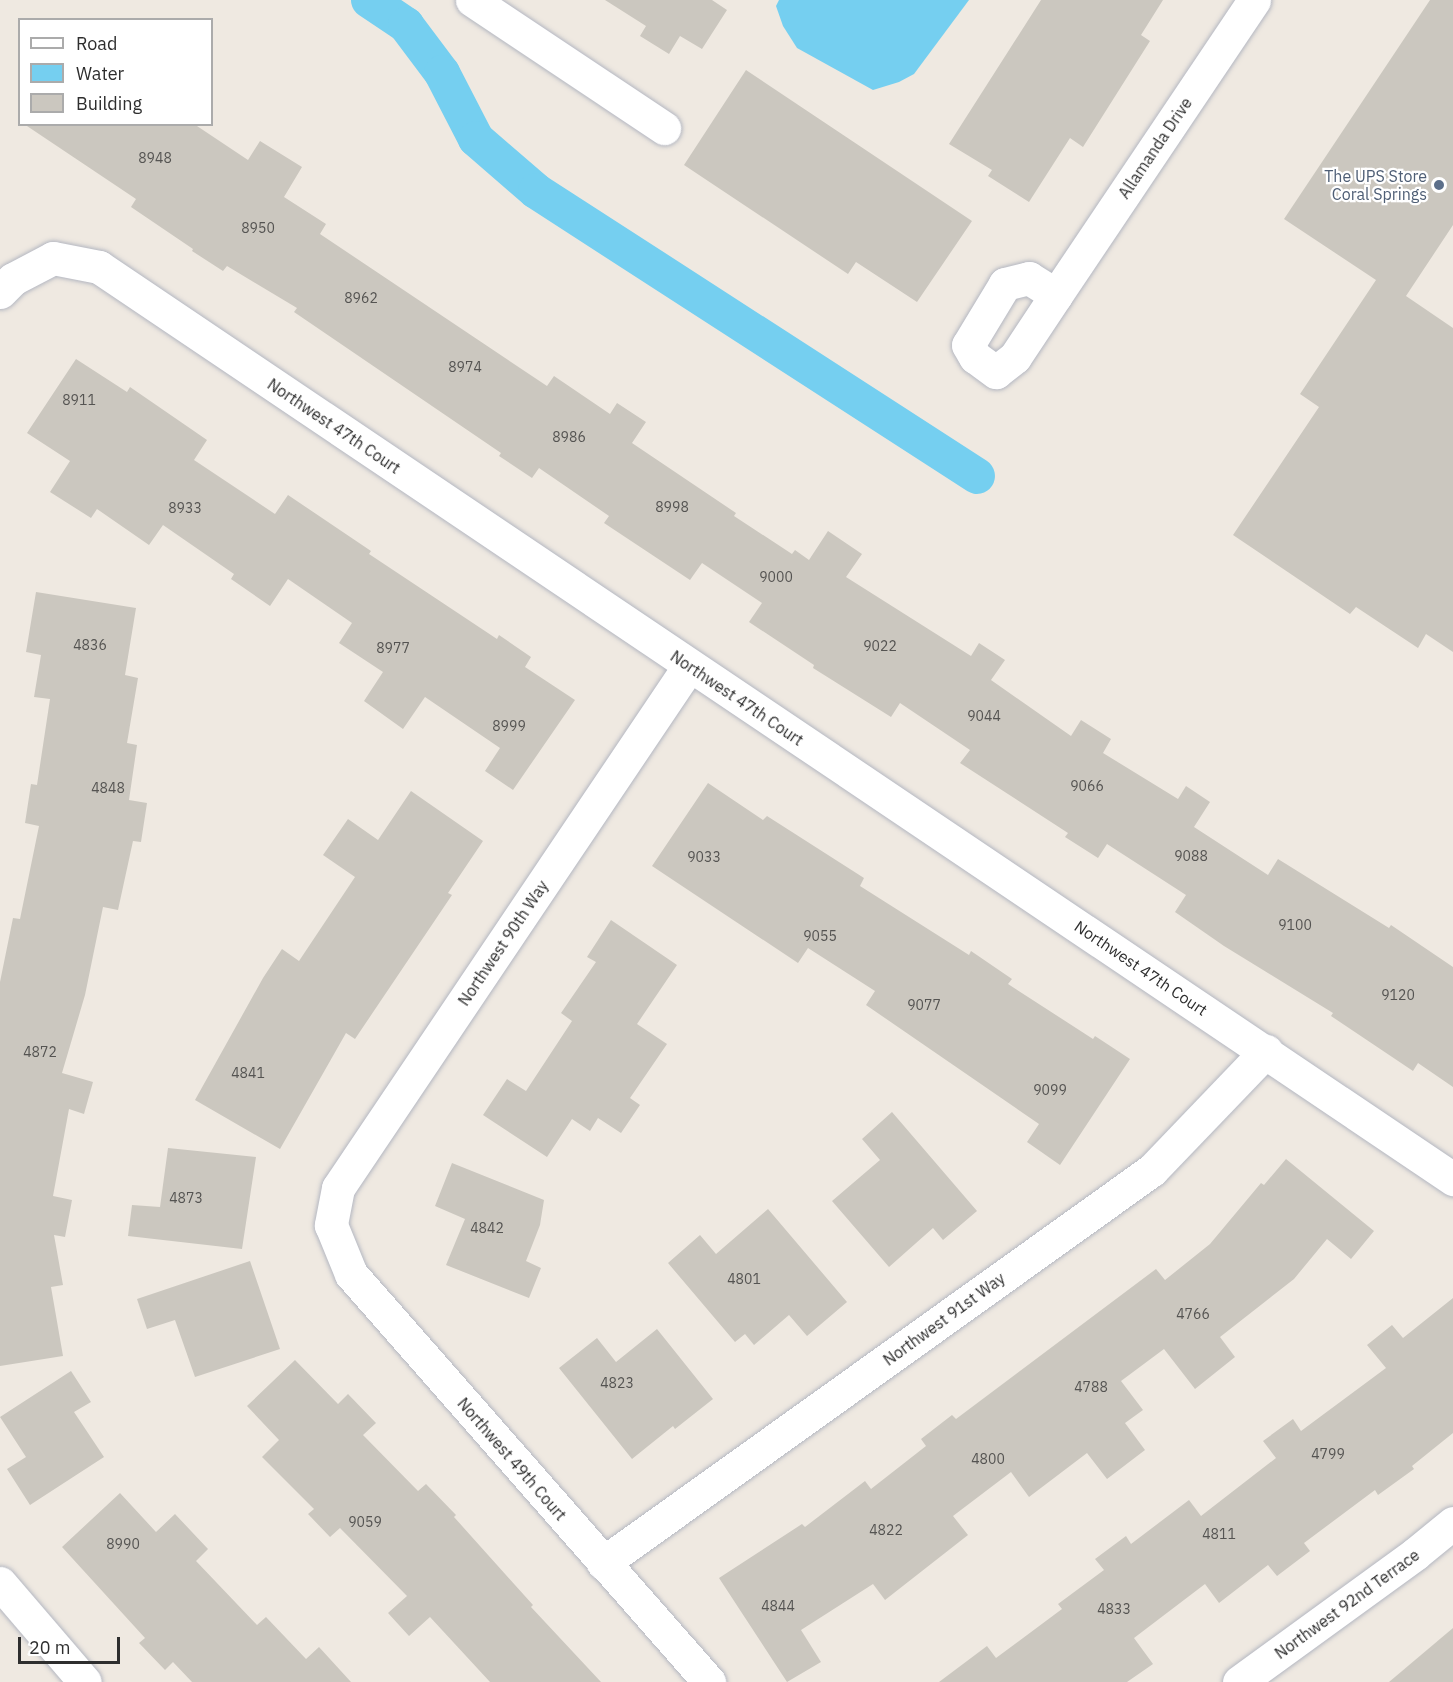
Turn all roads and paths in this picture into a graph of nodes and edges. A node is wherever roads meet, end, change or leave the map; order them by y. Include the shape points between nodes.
1 (1254, 0) edge
2 (491, 5) edge
3 (664, 128) dead end
4 (4, 279) edge
5 (1056, 295) dead end
6 (688, 666) junction
7 (1266, 1051) junction
8 (1453, 1179) edge
9 (331, 1225) joint
10 (1453, 1523) edge
11 (603, 1563) junction
12 (0, 1583) edge
13 (85, 1682) edge
14 (709, 1682) edge
15 (1239, 1682) edge

1 - 5 street, Allamanda Drive
2 - 3 street
4 - 6 street, Northwest 47th Court via 53,258 99,267
6 - 7 street, Northwest 47th Court
6 - 9 street, Northwest 90th Way via 338,1188
7 - 8 street, Northwest 47th Court
7 - 11 street, Northwest 91st Way via 1152,1170
9 - 11 street, Northwest 49th Court via 351,1274
10 - 15 street, Northwest 92nd Terrace
11 - 14 street, Northwest 49th Court
12 - 13 street

